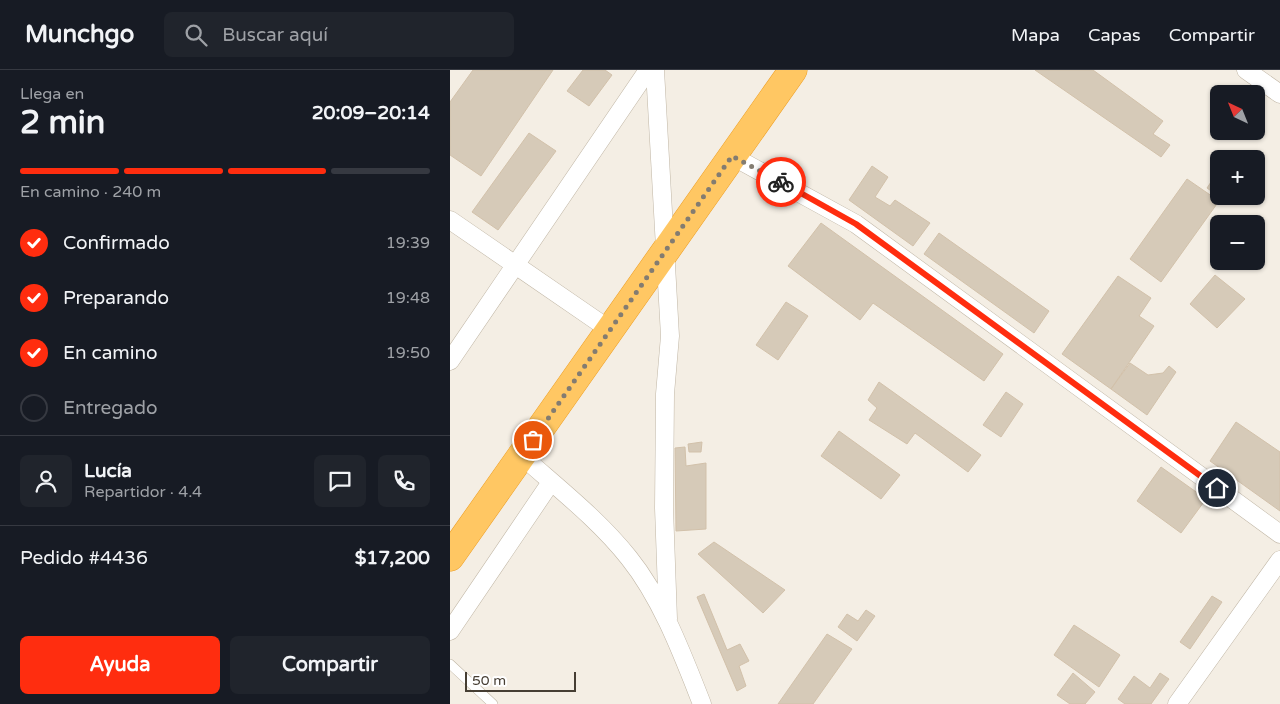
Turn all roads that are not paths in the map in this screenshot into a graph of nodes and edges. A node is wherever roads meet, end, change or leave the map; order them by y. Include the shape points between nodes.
1 (648, 70) edge
2 (655, 70) edge
3 (793, 70) edge
4 (1246, 70) edge
5 (1280, 94) edge
6 (732, 156) junction
7 (450, 220) edge
8 (665, 251) junction
9 (515, 265) junction
10 (610, 330) junction
11 (450, 361) edge
12 (522, 456) junction
13 (551, 482) junction
14 (1280, 534) edge
15 (450, 557) edge
16 (1280, 560) edge
17 (668, 620) junction
18 (450, 631) edge
19 (450, 664) edge
20 (493, 704) edge
21 (702, 704) edge
22 (1177, 704) edge

1 - 9 street
2 - 8 street
3 - 6 highway
4 - 5 street
6 - 8 highway
6 - 14 street via 856,224
7 - 9 street
8 - 10 highway
8 - 17 street via 670,336 665,403
9 - 10 street
9 - 11 street
10 - 12 highway
12 - 13 street
12 - 15 highway
13 - 17 street via 630,558
13 - 18 street
16 - 22 street
17 - 21 street
19 - 20 lane

